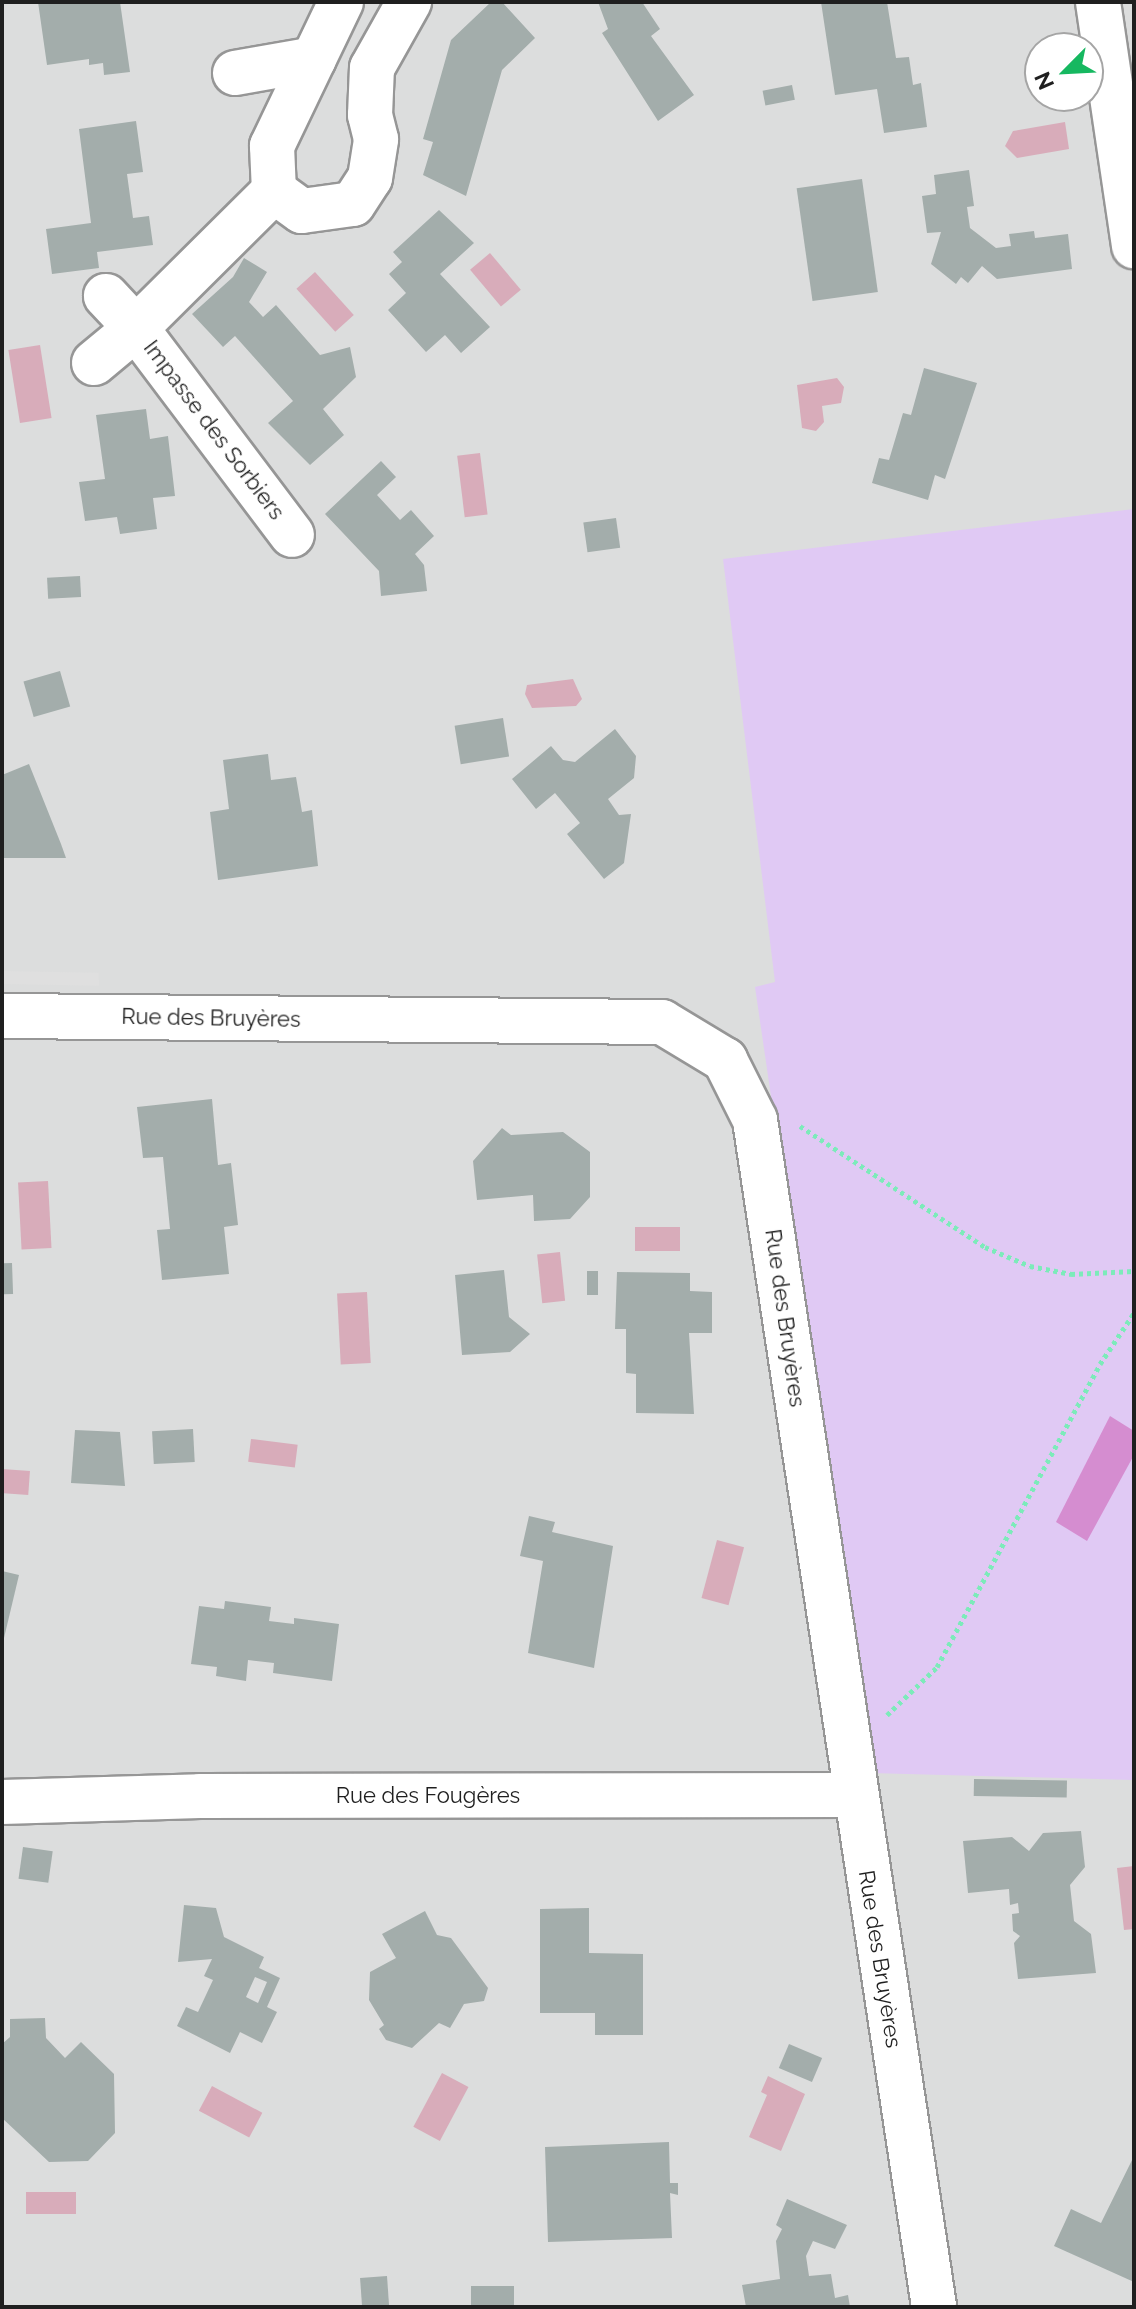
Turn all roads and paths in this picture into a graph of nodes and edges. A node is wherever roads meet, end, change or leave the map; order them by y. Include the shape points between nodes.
1 (341, 2) edge
2 (409, 2) edge
3 (1098, 2) edge
4 (314, 59) junction
5 (235, 73) dead end
6 (274, 191) junction
7 (1134, 246) edge
8 (106, 296) dead end
9 (136, 328) junction
10 (94, 363) dead end
11 (292, 535) dead end
12 (2, 1016) edge
13 (755, 1120) junction
14 (1134, 1271) edge
15 (1134, 1313) edge
16 (849, 1751) junction
17 (854, 1795) junction
18 (2, 1802) edge
19 (934, 2307) edge

1 - 4 street
2 - 6 street via 372,68 370,115 376,139 370,178 353,204 302,211
3 - 7 street
4 - 5 street
4 - 6 street via 272,146
6 - 9 street, Impasse des Sorbiers
8 - 9 street
9 - 10 street
9 - 11 street, Impasse des Sorbiers
12 - 13 street, Rue des Bruyères via 662,1022 725,1060
13 - 14 path via 788,1118 940,1222 1030,1266 1071,1274
13 - 16 street, Rue des Bruyères
15 - 16 path via 1100,1364 937,1667
16 - 17 street, Rue des Bruyères
17 - 18 street, Rue des Fougères via 200,1796
17 - 19 street, Rue des Bruyères

